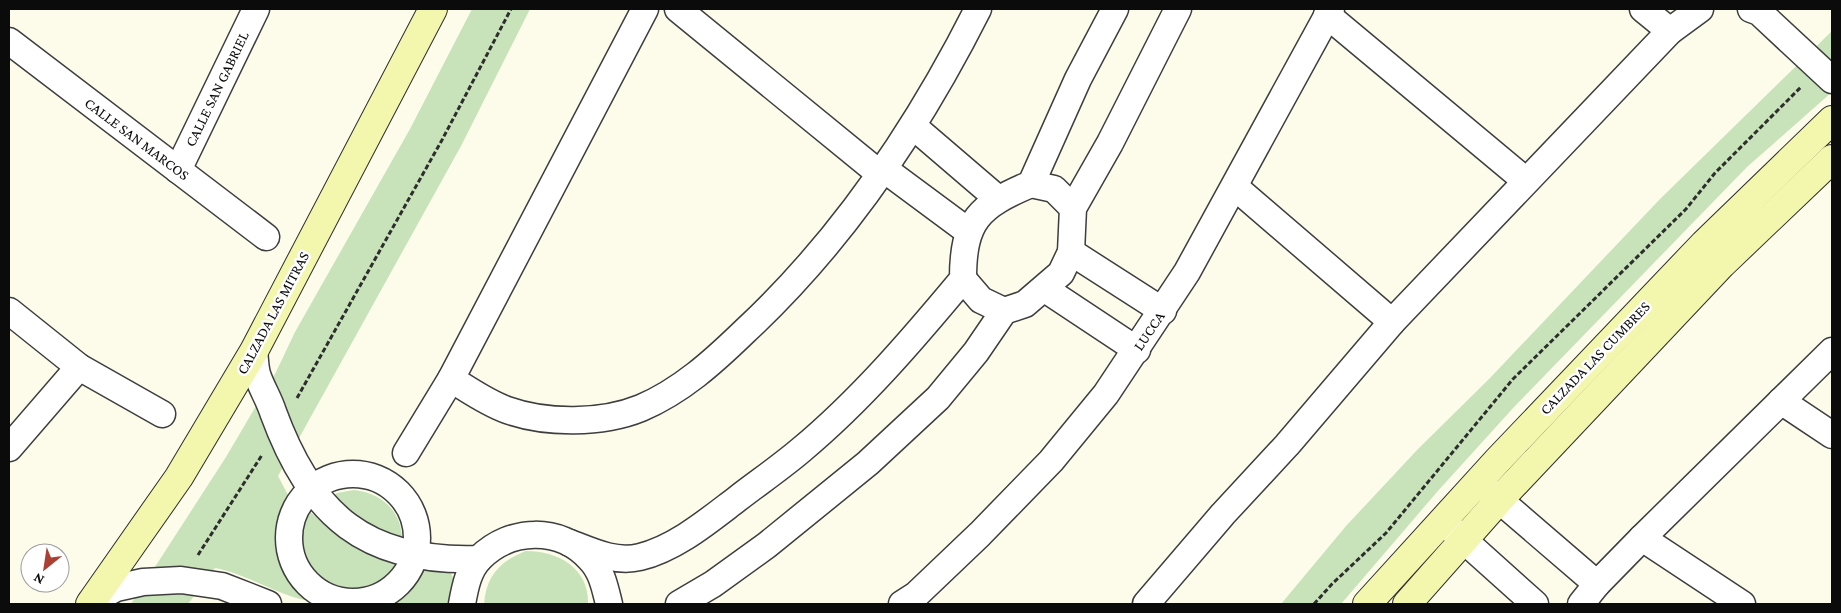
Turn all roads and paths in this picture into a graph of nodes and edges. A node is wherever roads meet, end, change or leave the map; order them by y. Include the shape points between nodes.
1 (256, 9) edge
2 (433, 9) edge
3 (510, 9) edge
4 (644, 9) edge
5 (678, 9) edge
6 (978, 9) edge
7 (1115, 9) edge
8 (1178, 9) edge
9 (1644, 9) edge
10 (1700, 9) edge
11 (1751, 9) edge
12 (1329, 12) edge
13 (1670, 31) junction
14 (9, 41) edge
15 (1825, 75) edge
16 (1832, 120) edge
17 (914, 126) junction
18 (1832, 159) edge
19 (178, 170) junction
20 (882, 171) junction
21 (1526, 181) junction
22 (1031, 184) junction
23 (1235, 187) junction
24 (997, 198) junction
25 (1073, 208) junction
26 (969, 232) junction
27 (266, 237) dead end
28 (1071, 252) junction
29 (963, 279) junction
30 (1045, 289) junction
31 (9, 311) edge
32 (1004, 311) junction
33 (1163, 311) junction
34 (1392, 322) junction
35 (1137, 350) junction
36 (254, 351) junction
37 (1832, 351) edge
38 (79, 366) junction
39 (451, 379) junction
40 (1781, 401) junction
41 (162, 414) dead end
42 (280, 429) junction
43 (1832, 435) edge
44 (9, 448) edge
45 (406, 453) dead end
46 (1478, 482) junction
47 (311, 489) junction
48 (1499, 500) junction
49 (1443, 521) junction
50 (1642, 538) junction
51 (1464, 540) junction
52 (570, 543) junction
53 (415, 555) junction
54 (479, 559) junction
55 (181, 580) junction
56 (1597, 584) junction
57 (90, 603) edge
58 (361, 603) edge
59 (268, 604) edge
60 (462, 604) edge
61 (609, 604) edge
62 (679, 604) edge
63 (902, 604) edge
64 (1146, 604) edge
65 (1314, 604) edge
66 (1366, 604) edge
67 (1408, 604) edge
68 (1535, 604) edge
69 (1581, 604) edge
70 (1742, 604) edge

1 - 19 street, CALLE SAN GABRIEL
2 - 36 street, CALZADA LAS MITRAS
3 - 42 path via 442,140
4 - 39 street
5 - 20 street
6 - 17 street
7 - 22 street via 1078,79
8 - 25 street via 1106,151
9 - 13 street
10 - 13 street
11 - 15 street via 1759,12
12 - 21 street
12 - 23 street, LUCCA
13 - 21 street
14 - 19 street, CALLE SAN MARCOS
15 - 65 path via 1715,173 1686,209 1513,379 1386,533
16 - 46 street, CALZADA LAS CUMBRES via 1704,244
17 - 20 street
17 - 24 street
18 - 48 street, CALZADA LAS CUMBRES via 1722,264
19 - 27 street, CALLE SAN MARCOS
20 - 26 street
20 - 39 street via 796,281 754,324 699,373 640,408 605,418 539,418 480,398
21 - 34 street
22 - 24 street
22 - 25 street via 1054,189
23 - 33 street, LUCCA
23 - 34 street
24 - 26 street via 981,213
25 - 28 street
26 - 29 street
28 - 30 street via 1061,274
28 - 33 street
29 - 32 street via 981,300
29 - 52 street via 888,366 802,450 684,537 640,557 621,559
30 - 32 street via 1025,304
30 - 35 street
31 - 38 street
32 - 62 street via 938,398 894,440 767,545
33 - 35 street, LUCCA
34 - 64 street
35 - 63 street, LUCCA via 1083,424 1051,461 980,534 916,595
36 - 42 street via 257,374
36 - 57 street, CALZADA LAS MITRAS via 179,477
37 - 40 street
38 - 41 street
38 - 44 street
39 - 45 street
40 - 43 street
40 - 50 street
42 - 47 street
42 - 55 path
46 - 48 street
46 - 49 street, CALZADA LAS CUMBRES
47 - 53 street via 356,533 391,550
47 - 53 street via 327,479 347,474 368,476 387,484 402,497 413,515 418,535
47 - 58 street via 297,507 290,528 292,559 310,586 329,598
48 - 51 street, CALZADA LAS CUMBRES
48 - 56 street
49 - 51 street
49 - 66 street, CALZADA LAS CUMBRES
50 - 56 street
50 - 70 street
51 - 67 street, CALZADA LAS CUMBRES
51 - 68 street
52 - 54 street via 547,535 522,535 498,544
52 - 61 street via 590,559 603,580
53 - 54 street via 443,560
53 - 58 street via 400,583
54 - 60 street via 467,581
55 - 57 street via 143,582 116,588
55 - 59 street via 222,586
56 - 69 street

